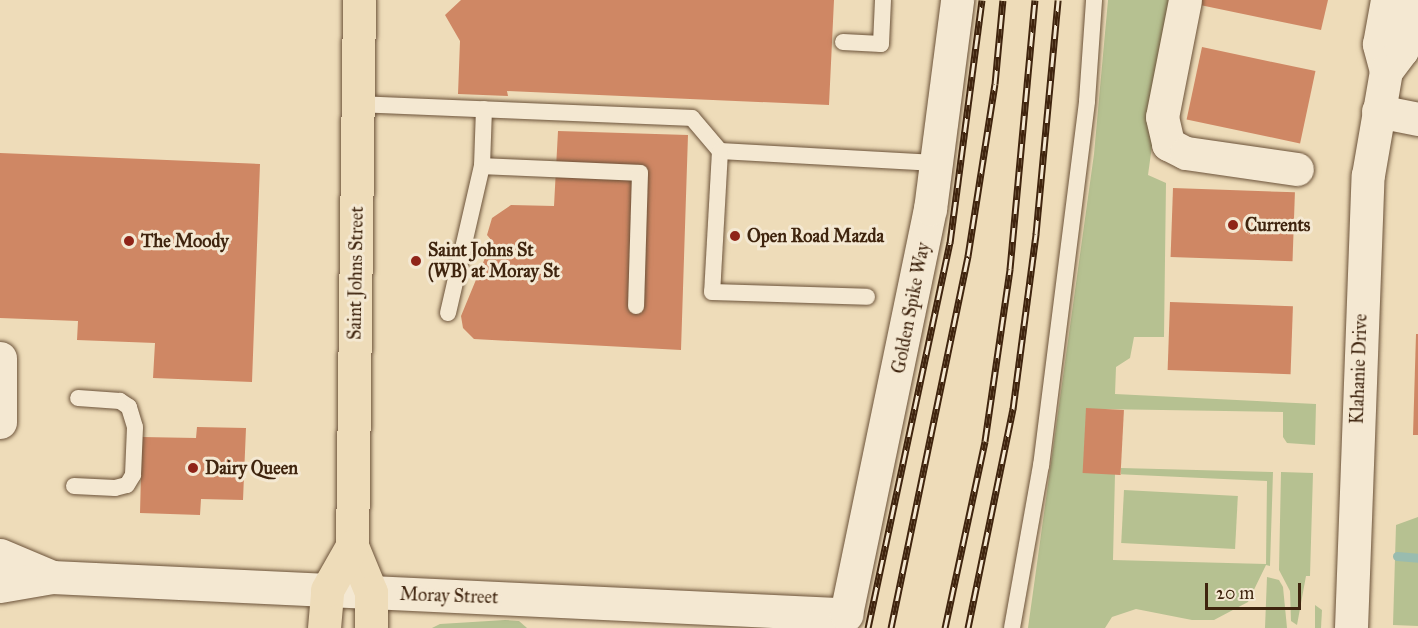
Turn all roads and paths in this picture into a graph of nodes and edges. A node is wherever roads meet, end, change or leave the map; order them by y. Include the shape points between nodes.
1 (359, 0) edge
2 (883, 0) edge
3 (957, 0) edge
4 (1094, 0) edge
5 (1185, 0) edge
6 (1387, 0) edge
7 (1412, 0) edge
8 (843, 42) dead end
9 (1386, 71) junction
10 (358, 104) junction
11 (484, 109) junction
12 (1378, 111) junction
13 (1418, 119) edge
14 (720, 151) junction
15 (936, 163) junction
16 (482, 166) junction
17 (1297, 169) dead end
18 (867, 297) dead end
19 (636, 306) dead end
20 (448, 313) dead end
21 (0, 358) edge
22 (78, 398) dead end
23 (0, 422) edge
24 (75, 486) dead end
25 (352, 546) junction
26 (0, 555) edge
27 (52, 577) junction
28 (0, 586) edge
29 (327, 590) junction
30 (371, 592) junction
31 (845, 621) edge
32 (324, 628) edge
33 (371, 628) edge
34 (1012, 628) edge
35 (1351, 628) edge

1 - 10 main road, Saint Johns Street
2 - 8 lane via 881,44
3 - 15 street, Golden Spike Way
4 - 34 lane via 1087,101 1041,466
5 - 17 street via 1162,117 1168,144 1186,153
6 - 9 street, Klahanie Drive via 1379,45
7 - 9 street, Klahanie Drive via 1402,50
9 - 12 street, Klahanie Drive
10 - 11 lane
10 - 25 main road, Saint Johns Street
11 - 14 lane via 692,118
11 - 16 lane
12 - 13 street
12 - 35 street, Klahanie Drive via 1368,175
14 - 15 lane
14 - 18 lane via 712,292
15 - 31 street, Golden Spike Way via 902,354
16 - 19 lane via 640,173
16 - 20 lane
21 - 23 street
22 - 24 lane via 120,401 129,407 135,427 133,475 128,485
25 - 29 main road, Saint Johns Street
25 - 30 main road, Saint Johns Street
26 - 27 street, Moray Street
27 - 28 street, Moray Street
27 - 29 street, Moray Street
29 - 30 street, Moray Street
29 - 32 main road, Saint Johns Street
30 - 31 street, Moray Street
30 - 33 main road, Saint Johns Street

